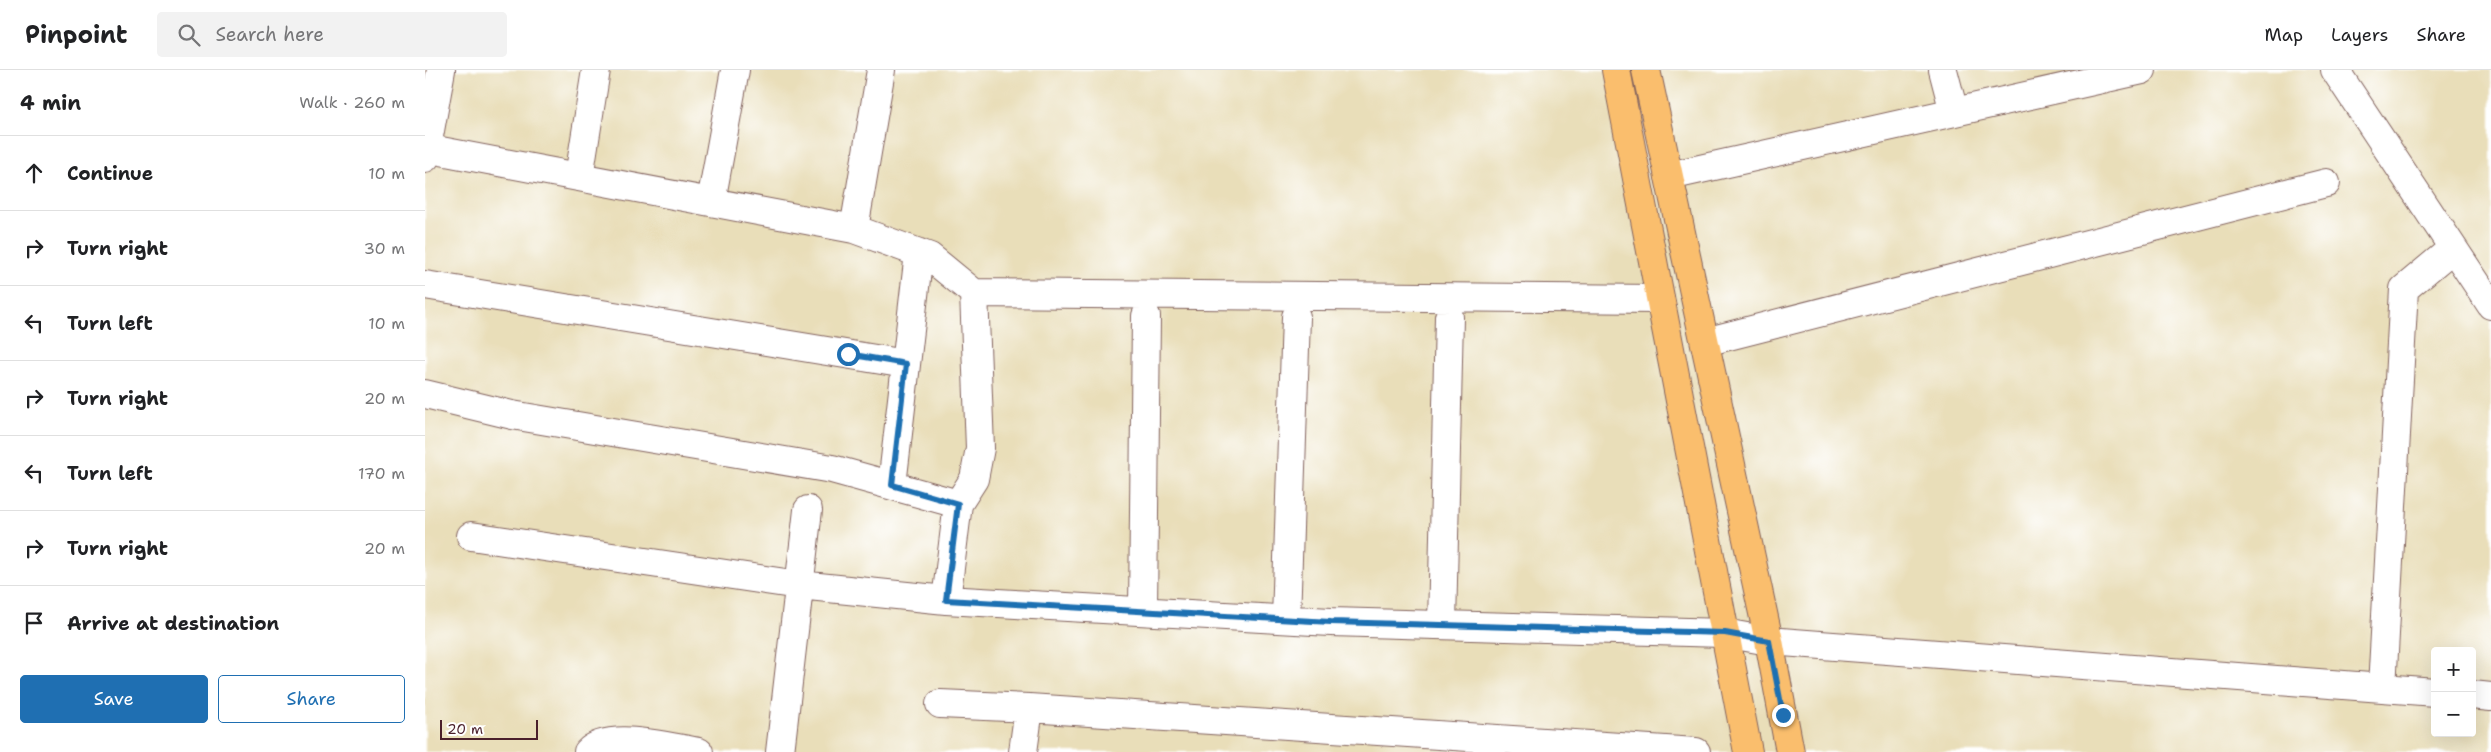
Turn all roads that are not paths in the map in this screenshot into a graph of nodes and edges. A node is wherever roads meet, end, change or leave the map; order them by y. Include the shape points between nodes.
1 (441, 70) edge
2 (596, 70) edge
3 (735, 70) edge
4 (881, 70) edge
5 (1616, 70) edge
6 (1646, 70) edge
7 (1943, 70) edge
8 (2142, 70) edge
9 (2335, 70) edge
10 (1954, 112) junction
11 (426, 151) edge
12 (1669, 176) junction
13 (579, 177) junction
14 (2326, 183) dead end
15 (711, 202) junction
16 (854, 230) junction
17 (2453, 248) junction
18 (919, 253) junction
19 (425, 285) edge
20 (974, 293) junction
21 (1660, 299) junction
22 (2491, 305) edge
23 (1145, 316) dead end
24 (1296, 317) dead end
25 (1449, 317) dead end
26 (1705, 342) junction
27 (906, 364) junction
28 (425, 394) edge
29 (892, 485) junction
30 (958, 504) junction
31 (808, 510) dead end
32 (471, 536) dead end
33 (799, 585) junction
34 (946, 600) junction
35 (1143, 611) junction
36 (1286, 619) junction
37 (1442, 625) junction
38 (1725, 633) junction
39 (1769, 641) junction
40 (2383, 688) junction
41 (2431, 692) edge
42 (2476, 695) edge
43 (2491, 697) edge
44 (940, 704) dead end
45 (1029, 708) junction
46 (685, 751) edge
47 (588, 752) edge
48 (779, 752) edge
49 (1023, 752) edge
50 (1696, 752) edge
51 (1748, 752) edge
52 (1790, 752) edge

1 - 11 street
2 - 13 street
3 - 15 street
4 - 16 street
5 - 21 main road
6 - 12 main road
7 - 10 street
8 - 10 street
9 - 17 street
10 - 12 street
11 - 13 street
12 - 26 main road
13 - 15 street
14 - 26 street
15 - 16 street
16 - 18 street
17 - 22 street
17 - 40 street via 2404,289
18 - 20 street via 930,257
18 - 27 street
19 - 27 street
20 - 21 street
20 - 30 street via 980,448 974,478
21 - 38 main road
23 - 35 street
24 - 36 street
25 - 37 street
26 - 39 main road
27 - 29 street
28 - 29 street via 512,415 833,469
29 - 30 street
30 - 34 street
31 - 33 street
32 - 33 street
33 - 34 street
33 - 48 street
34 - 35 street
35 - 36 street
36 - 37 street
37 - 38 street
38 - 39 street
38 - 51 main road
39 - 40 street
39 - 52 main road
40 - 41 street
42 - 43 street
44 - 45 street
45 - 49 street
45 - 50 street
46 - 47 street via 622,740 593,747

